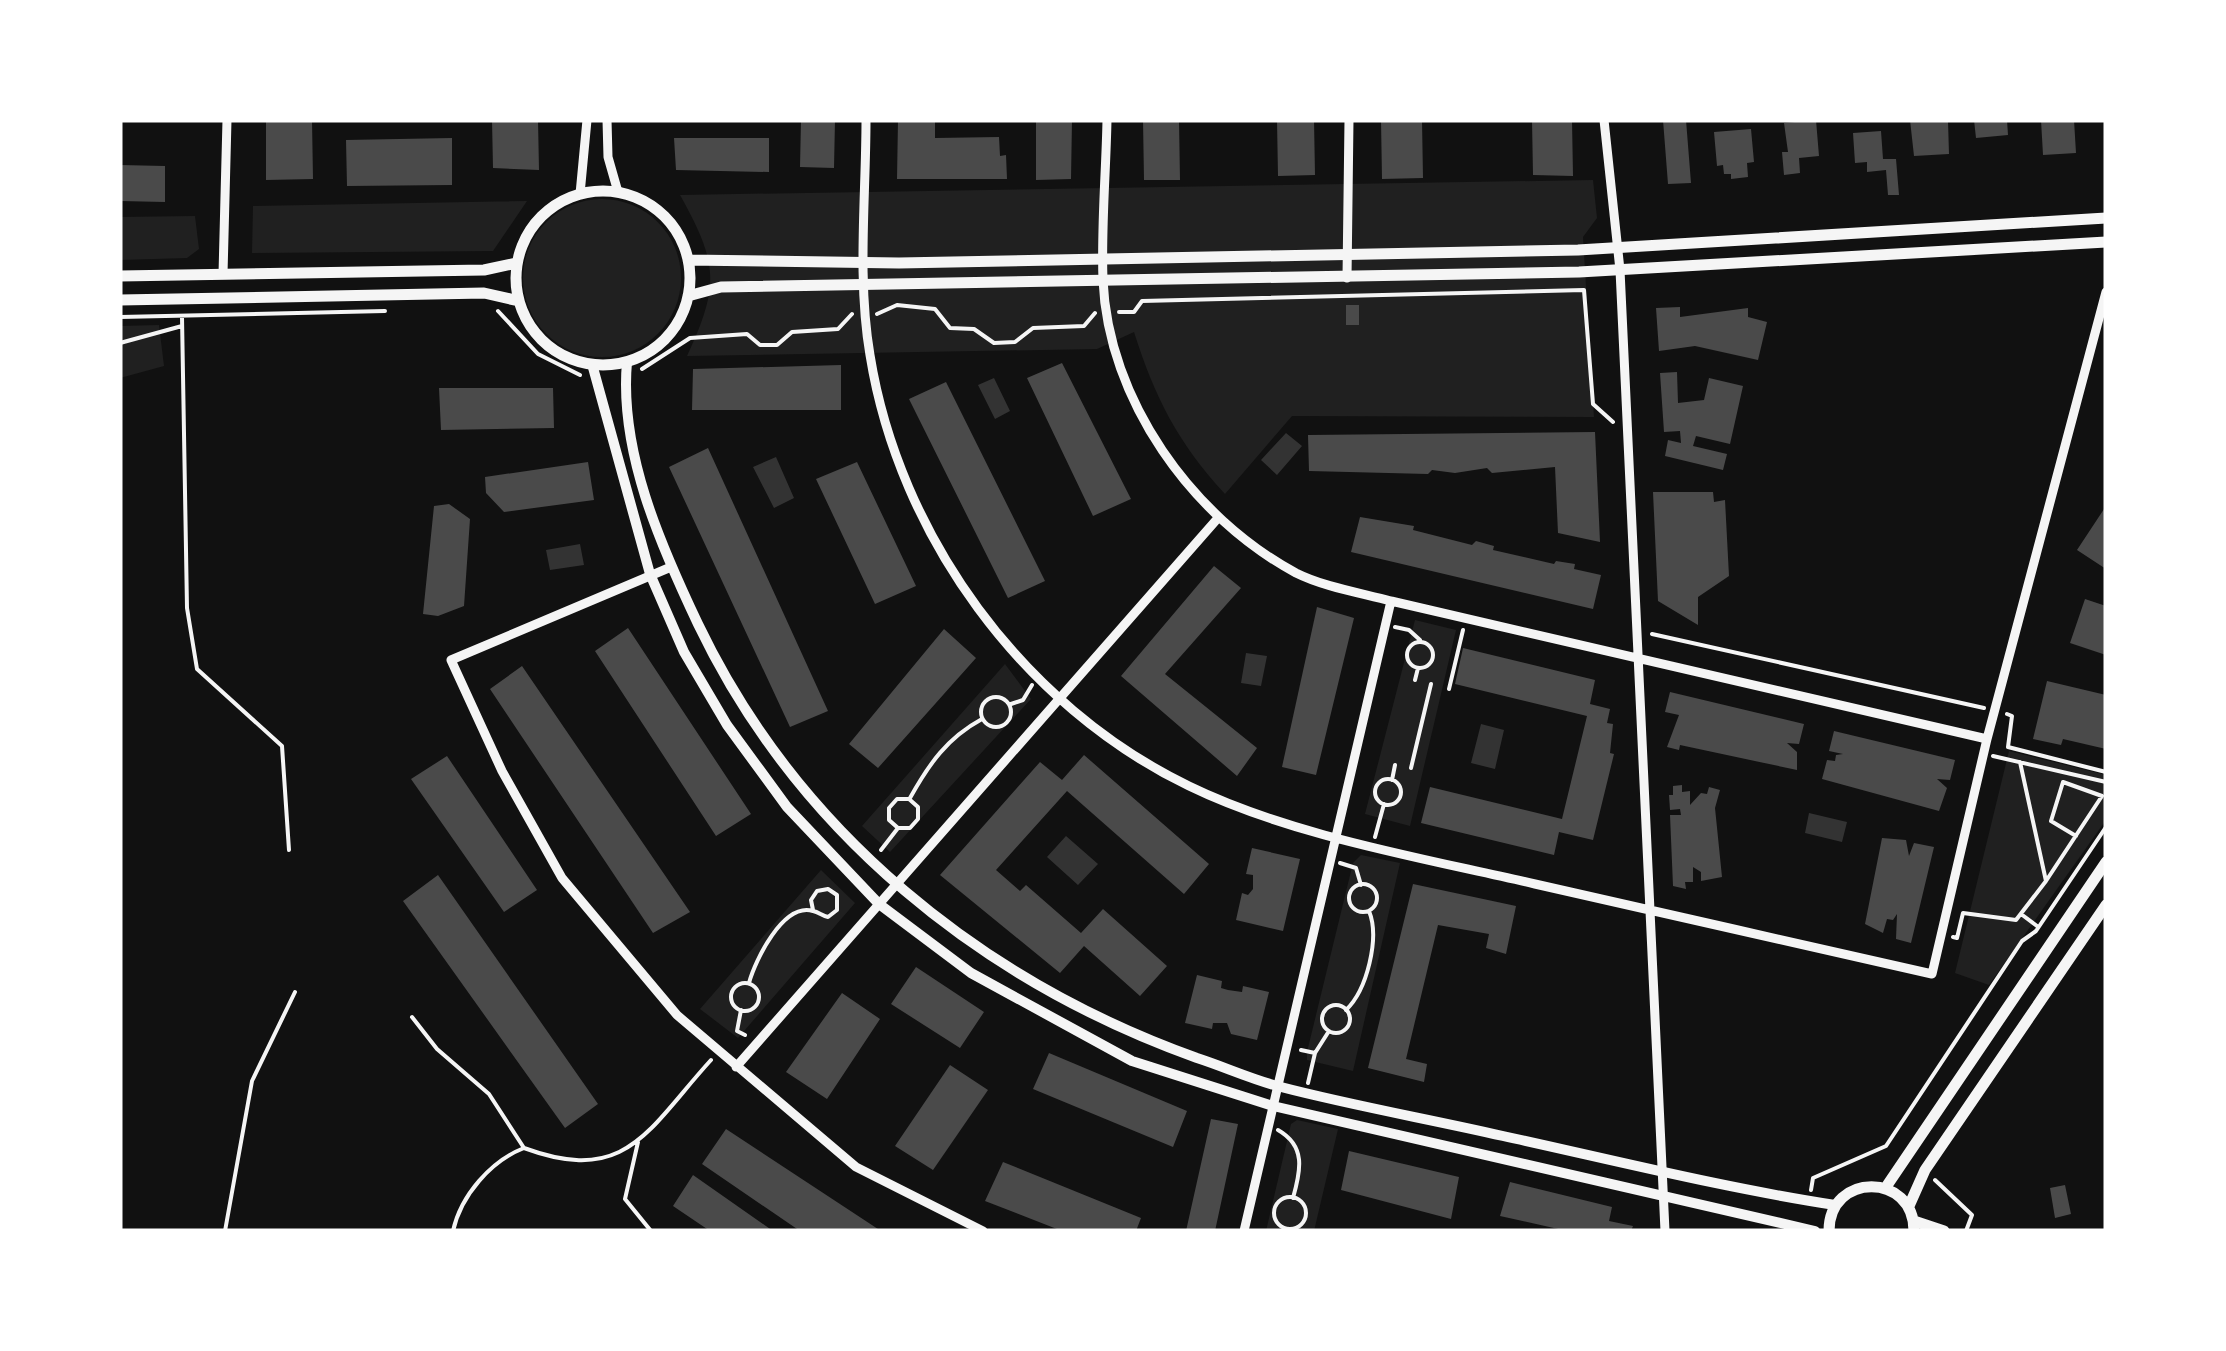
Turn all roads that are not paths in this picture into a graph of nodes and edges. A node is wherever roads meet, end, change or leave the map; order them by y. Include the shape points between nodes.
1 (227, 120) edge
2 (587, 120) edge
3 (607, 120) edge
4 (866, 120) edge
5 (1107, 120) edge
6 (1349, 120) edge
7 (1604, 120) edge
8 (618, 192) junction
9 (580, 194) junction
10 (2106, 218) edge
11 (2106, 242) edge
12 (1615, 248) junction
13 (1346, 254) junction
14 (1104, 258) junction
15 (688, 260) junction
16 (517, 263) junction
17 (865, 263) junction
18 (1620, 270) junction
19 (224, 274) junction
20 (120, 276) edge
21 (1347, 278) junction
22 (1103, 282) junction
23 (865, 286) junction
24 (2106, 292) edge
25 (688, 296) junction
26 (120, 300) edge
27 (519, 301) junction
28 (626, 362) junction
29 (592, 364) junction
30 (1218, 518) junction
31 (671, 566) junction
32 (650, 574) junction
33 (1391, 601) junction
34 (1637, 658) junction
35 (1060, 698) junction
36 (1987, 740) junction
37 (1336, 838) junction
38 (2106, 862) edge
39 (894, 886) junction
40 (879, 904) junction
41 (2106, 905) edge
42 (1649, 910) junction
43 (736, 1067) junction
44 (1278, 1086) junction
45 (1273, 1106) junction
46 (1662, 1170) junction
47 (1886, 1187) junction
48 (1664, 1196) junction
49 (1835, 1205) junction
50 (1909, 1206) junction
51 (1914, 1226) edge
52 (983, 1231) edge
53 (1244, 1231) edge
54 (1665, 1231) edge
55 (1815, 1231) edge
56 (1830, 1231) edge
57 (1944, 1231) edge

1 - 19 street
2 - 9 street
3 - 8 street
4 - 17 street
5 - 14 street
6 - 13 street
7 - 12 street
8 - 9 main road
8 - 15 main road via 663,216
9 - 16 main road via 532,227
10 - 12 main road
11 - 18 main road
12 - 13 main road
12 - 18 street
13 - 14 main road
13 - 21 street
14 - 17 main road
14 - 22 street
15 - 17 main road
15 - 25 main road
16 - 19 main road via 484,270
16 - 27 main road
17 - 23 street
18 - 21 main road
18 - 34 street
19 - 20 main road
21 - 22 main road
22 - 23 main road
22 - 30 street via 1115,359 1143,422
23 - 25 main road via 721,287
23 - 35 street via 870,354 898,465 948,565 988,622
24 - 36 street
25 - 28 main road via 666,338
26 - 27 main road via 484,293
27 - 29 main road via 554,350
28 - 29 main road
28 - 31 street via 624,400 640,475
29 - 32 street
30 - 33 street via 1298,574
30 - 35 street
31 - 32 street
31 - 39 street via 748,713 804,792
32 - 40 street via 684,652 727,725 787,807
32 - 43 street via 451,660 562,878 677,1015
33 - 34 street
33 - 37 street
34 - 36 street
34 - 42 street
35 - 37 street via 1136,757 1191,787
35 - 39 street
36 - 42 street via 1932,974
37 - 42 street
37 - 44 street
38 - 47 main road
39 - 40 street
39 - 44 street via 986,955 1066,1003
40 - 43 street
40 - 45 street via 971,973 1132,1061
41 - 50 main road via 1925,1170
42 - 46 street
43 - 52 street via 856,1168
44 - 45 street
44 - 46 street
45 - 48 street
45 - 53 street
46 - 48 street
46 - 49 street
47 - 49 main road via 1858,1187
47 - 50 main road
48 - 54 street
48 - 55 street
49 - 56 main road
50 - 51 main road
51 - 57 main road

